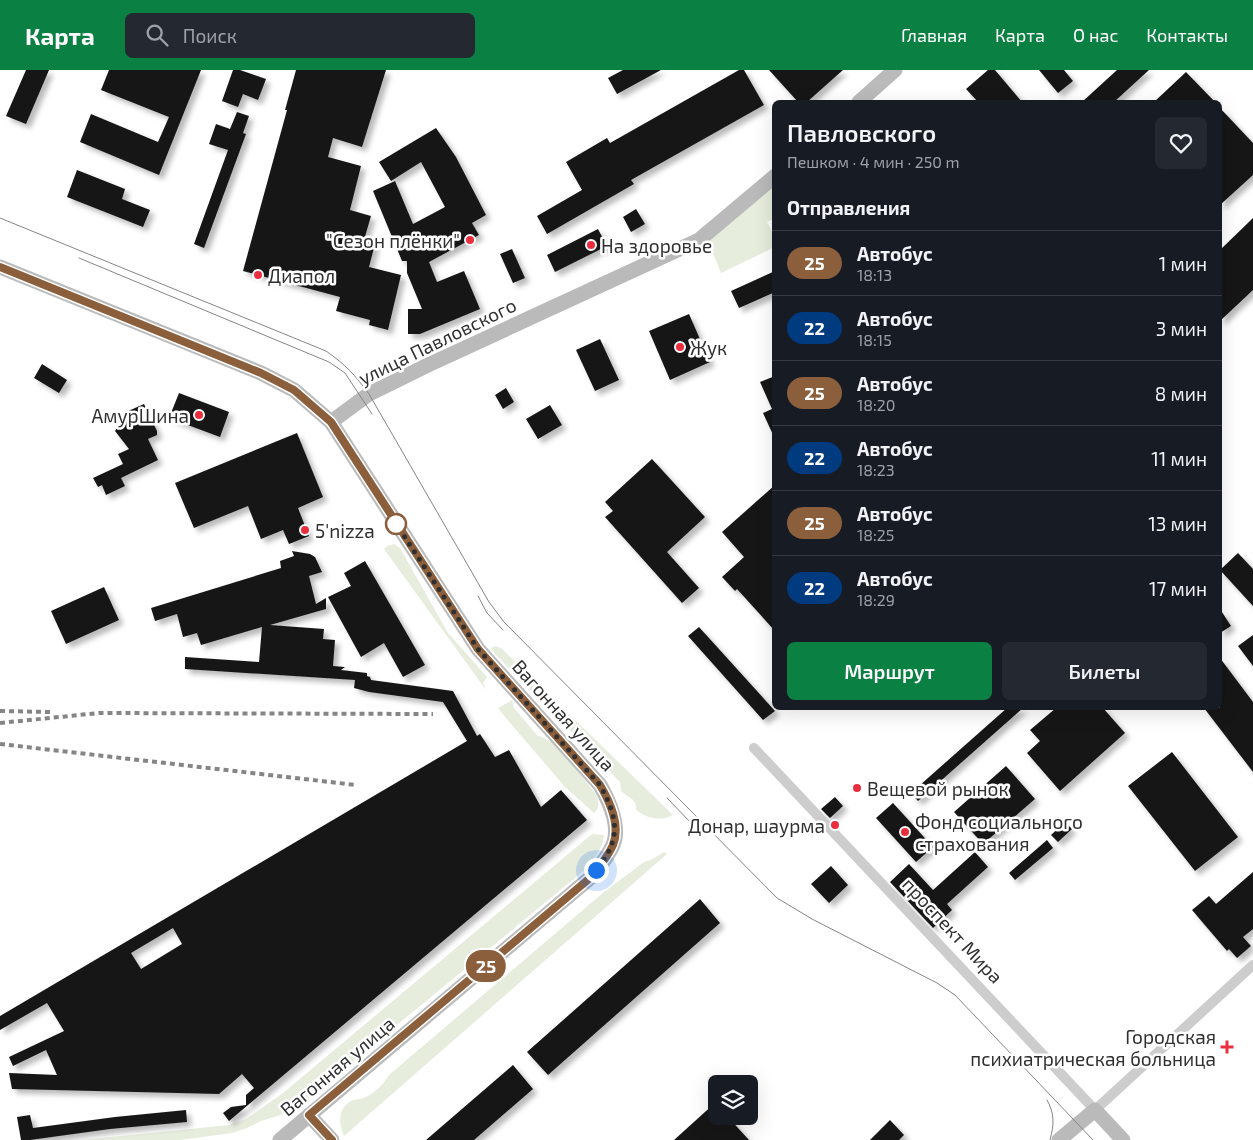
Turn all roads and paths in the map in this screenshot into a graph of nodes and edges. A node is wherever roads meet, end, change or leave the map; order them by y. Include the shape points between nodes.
1 (894, 70) edge
2 (860, 100) edge
3 (772, 179) edge
4 (0, 267) edge
5 (331, 422) junction
6 (754, 748) dead end
7 (1253, 966) edge
8 (1095, 1110) junction
9 (309, 1115) junction
10 (280, 1140) edge
11 (332, 1140) edge
12 (1059, 1140) edge
13 (1067, 1140) edge
14 (1123, 1140) edge

1 - 2 street
3 - 5 street, улица Павловского via 699,240 369,394
4 - 5 street via 261,373 294,390
5 - 9 street, Вагонная улица via 478,649 600,785 610,802 615,823 614,844 590,878
6 - 8 street, проспект Мира
7 - 8 street
8 - 12 street
8 - 13 street
8 - 14 street, проспект Мира
9 - 10 street, Вагонная улица
9 - 11 street

